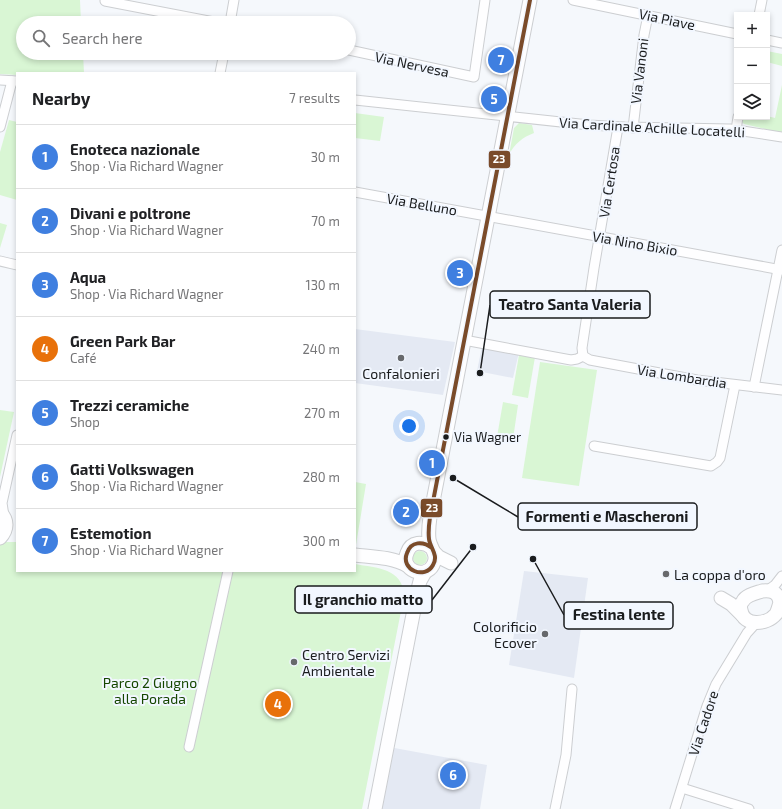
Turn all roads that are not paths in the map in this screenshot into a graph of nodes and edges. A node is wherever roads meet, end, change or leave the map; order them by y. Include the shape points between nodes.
1 (234, 0) edge
2 (485, 0) edge
3 (530, 0) edge
4 (573, 0) edge
5 (762, 0) edge
6 (105, 1) dead end
7 (760, 12) edge
8 (648, 15) junction
9 (183, 16) edge
10 (231, 16) edge
11 (734, 33) edge
12 (770, 41) edge
13 (782, 43) edge
14 (356, 52) edge
15 (223, 60) edge
16 (220, 72) edge
17 (0, 80) edge
18 (15, 81) edge
19 (356, 100) edge
20 (507, 116) junction
21 (738, 120) edge
22 (0, 127) edge
23 (618, 127) junction
24 (633, 128) junction
25 (736, 130) junction
26 (782, 136) edge
27 (356, 192) edge
28 (488, 216) junction
29 (599, 237) junction
30 (782, 250) edge
31 (0, 261) edge
32 (16, 265) edge
33 (780, 270) edge
34 (464, 340) junction
35 (583, 356) junction
36 (735, 385) junction
37 (754, 387) junction
38 (782, 390) edge
39 (16, 439) edge
40 (594, 446) dead end
41 (3, 489) edge
42 (430, 517) junction
43 (7, 519) edge
44 (16, 532) edge
45 (0, 537) edge
46 (412, 546) junction
47 (433, 550) junction
48 (356, 556) edge
49 (382, 558) junction
50 (410, 568) junction
51 (429, 569) junction
52 (228, 572) edge
53 (782, 576) edge
54 (418, 590) junction
55 (747, 597) junction
56 (777, 601) edge
57 (747, 619) junction
58 (572, 689) dead end
59 (189, 747) dead end
60 (682, 788) junction
61 (375, 809) edge
62 (555, 809) edge
63 (675, 809) edge
64 (749, 809) edge

1 - 10 street
2 - 14 street, Via Nervesa via 474,77
3 - 20 street
4 - 8 street, Via Piave
5 - 7 street
6 - 9 street
8 - 11 street, Via Piave
8 - 24 street, Via Vanoni
12 - 13 street
15 - 16 street
17 - 18 street
18 - 22 street
19 - 20 street, Via Cardinale Achille Locatelli
20 - 23 street, Via Cardinale Achille Locatelli
20 - 28 street
21 - 25 street
23 - 24 street, Via Cardinale Achille Locatelli
23 - 29 street, Via Certosa
24 - 25 street, Via Cardinale Achille Locatelli
25 - 26 street, Via Cardinale Achille Locatelli
27 - 28 street, Via Belluno
28 - 29 street, Via Nino Bixio
28 - 34 street
29 - 33 street, Via Nino Bixio
29 - 35 street, Via Certosa via 583,335
30 - 33 street
31 - 32 street
33 - 37 street
34 - 35 street via 571,360
34 - 42 street
35 - 36 street, Via Lombardia via 590,360 641,370
36 - 37 street, Via Lombardia
36 - 40 street via 720,458 711,466
37 - 38 street, Via Lombardia
39 - 41 street
41 - 43 street via 2,503
42 - 46 street via 424,533
42 - 47 street via 428,534
43 - 45 street via 6,529
44 - 45 street
46 - 47 street via 423,543
46 - 49 street
46 - 50 street via 406,557
47 - 51 street via 436,557
48 - 49 street
49 - 50 street via 400,562
50 - 51 street via 420,573
50 - 54 street
51 - 54 street via 420,581
52 - 59 street
53 - 56 street
54 - 61 street
55 - 56 street via 762,591
55 - 57 street via 740,607
55 - 57 street via 721,598
56 - 57 street via 771,617
57 - 60 street, Via Cadore via 741,642 711,696
58 - 62 street via 566,755
60 - 63 street, Via Cadore
60 - 64 street

